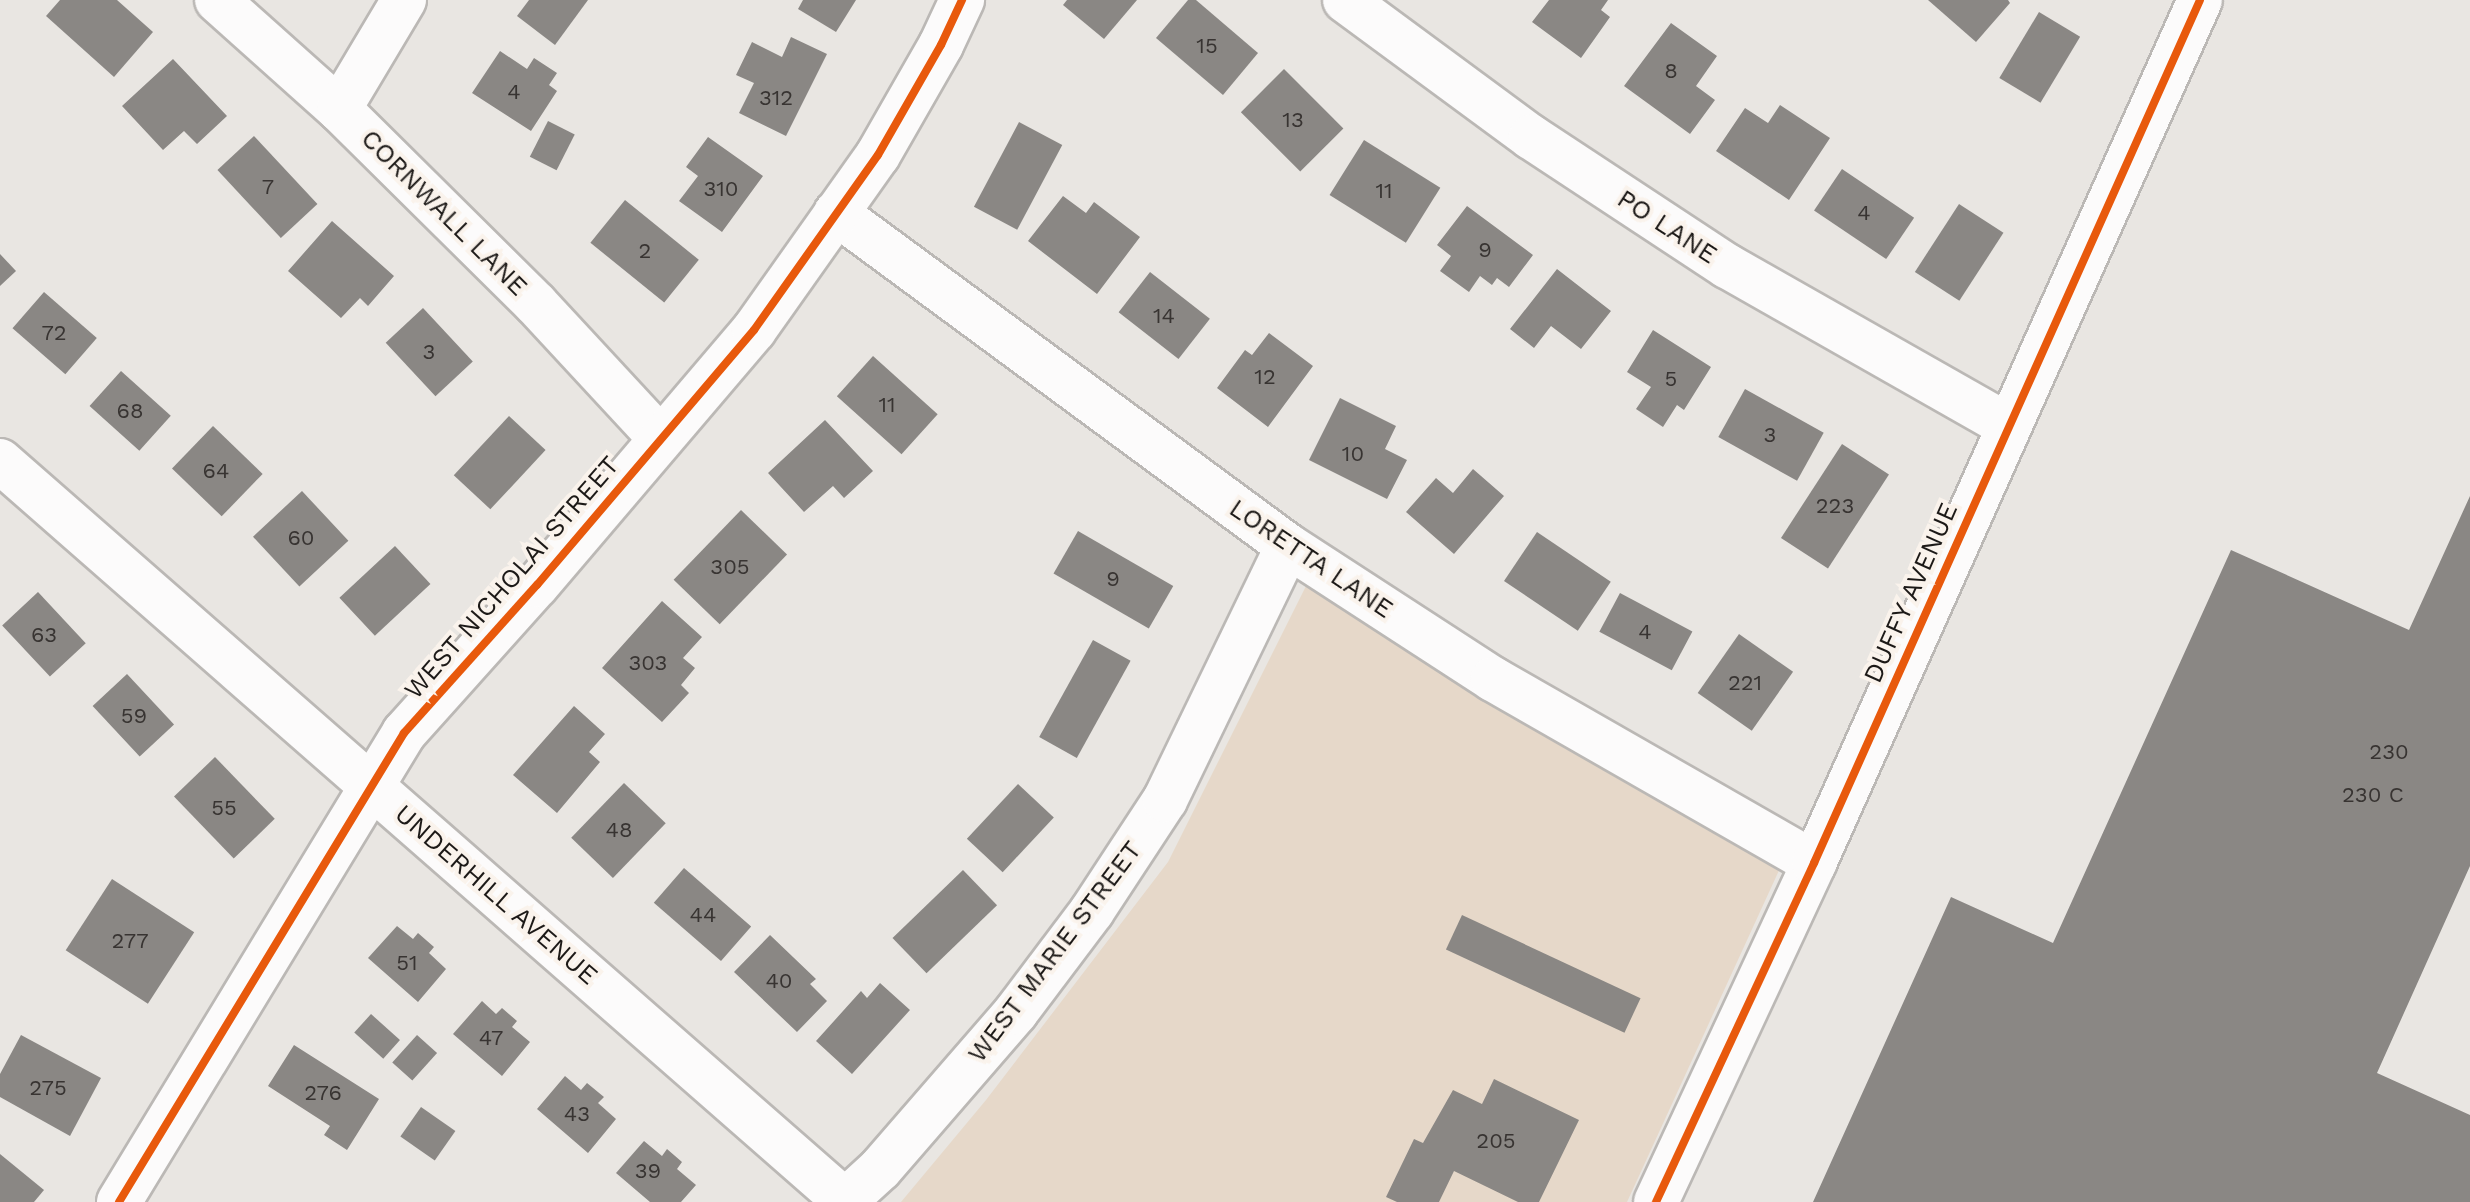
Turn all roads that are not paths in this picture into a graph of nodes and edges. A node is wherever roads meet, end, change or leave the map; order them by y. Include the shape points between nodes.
1 (217, 0) edge
2 (404, 0) edge
3 (962, 0) edge
4 (1345, 0) edge
5 (2200, 0) edge
6 (339, 109) junction
7 (836, 213) junction
8 (2007, 425) junction
9 (660, 438) junction
10 (0, 461) edge
11 (1288, 546) junction
12 (372, 786) junction
13 (1814, 863) junction
14 (119, 1202) edge
15 (846, 1202) edge
16 (1656, 1202) edge

1 - 6 street, CORNWALL LANE
2 - 6 street
3 - 7 street, WEST NICHOLAI STREET via 878,155
4 - 8 street, PO LANE via 1531,137 1727,266
5 - 8 street, DUFFY AVENUE
6 - 9 street, CORNWALL LANE via 536,304
7 - 9 street, WEST NICHOLAI STREET via 754,330
7 - 11 street, LORETTA LANE
8 - 13 street, DUFFY AVENUE
9 - 12 street, WEST NICHOLAI STREET via 404,733
10 - 12 street, UNDERHILL AVENUE
11 - 13 street, LORETTA LANE via 1493,679
11 - 15 street, WEST MARIE STREET via 1165,800 1092,911 1016,1012
12 - 14 street, WEST NICHOLAI STREET
12 - 15 street, UNDERHILL AVENUE
13 - 16 street, DUFFY AVENUE

